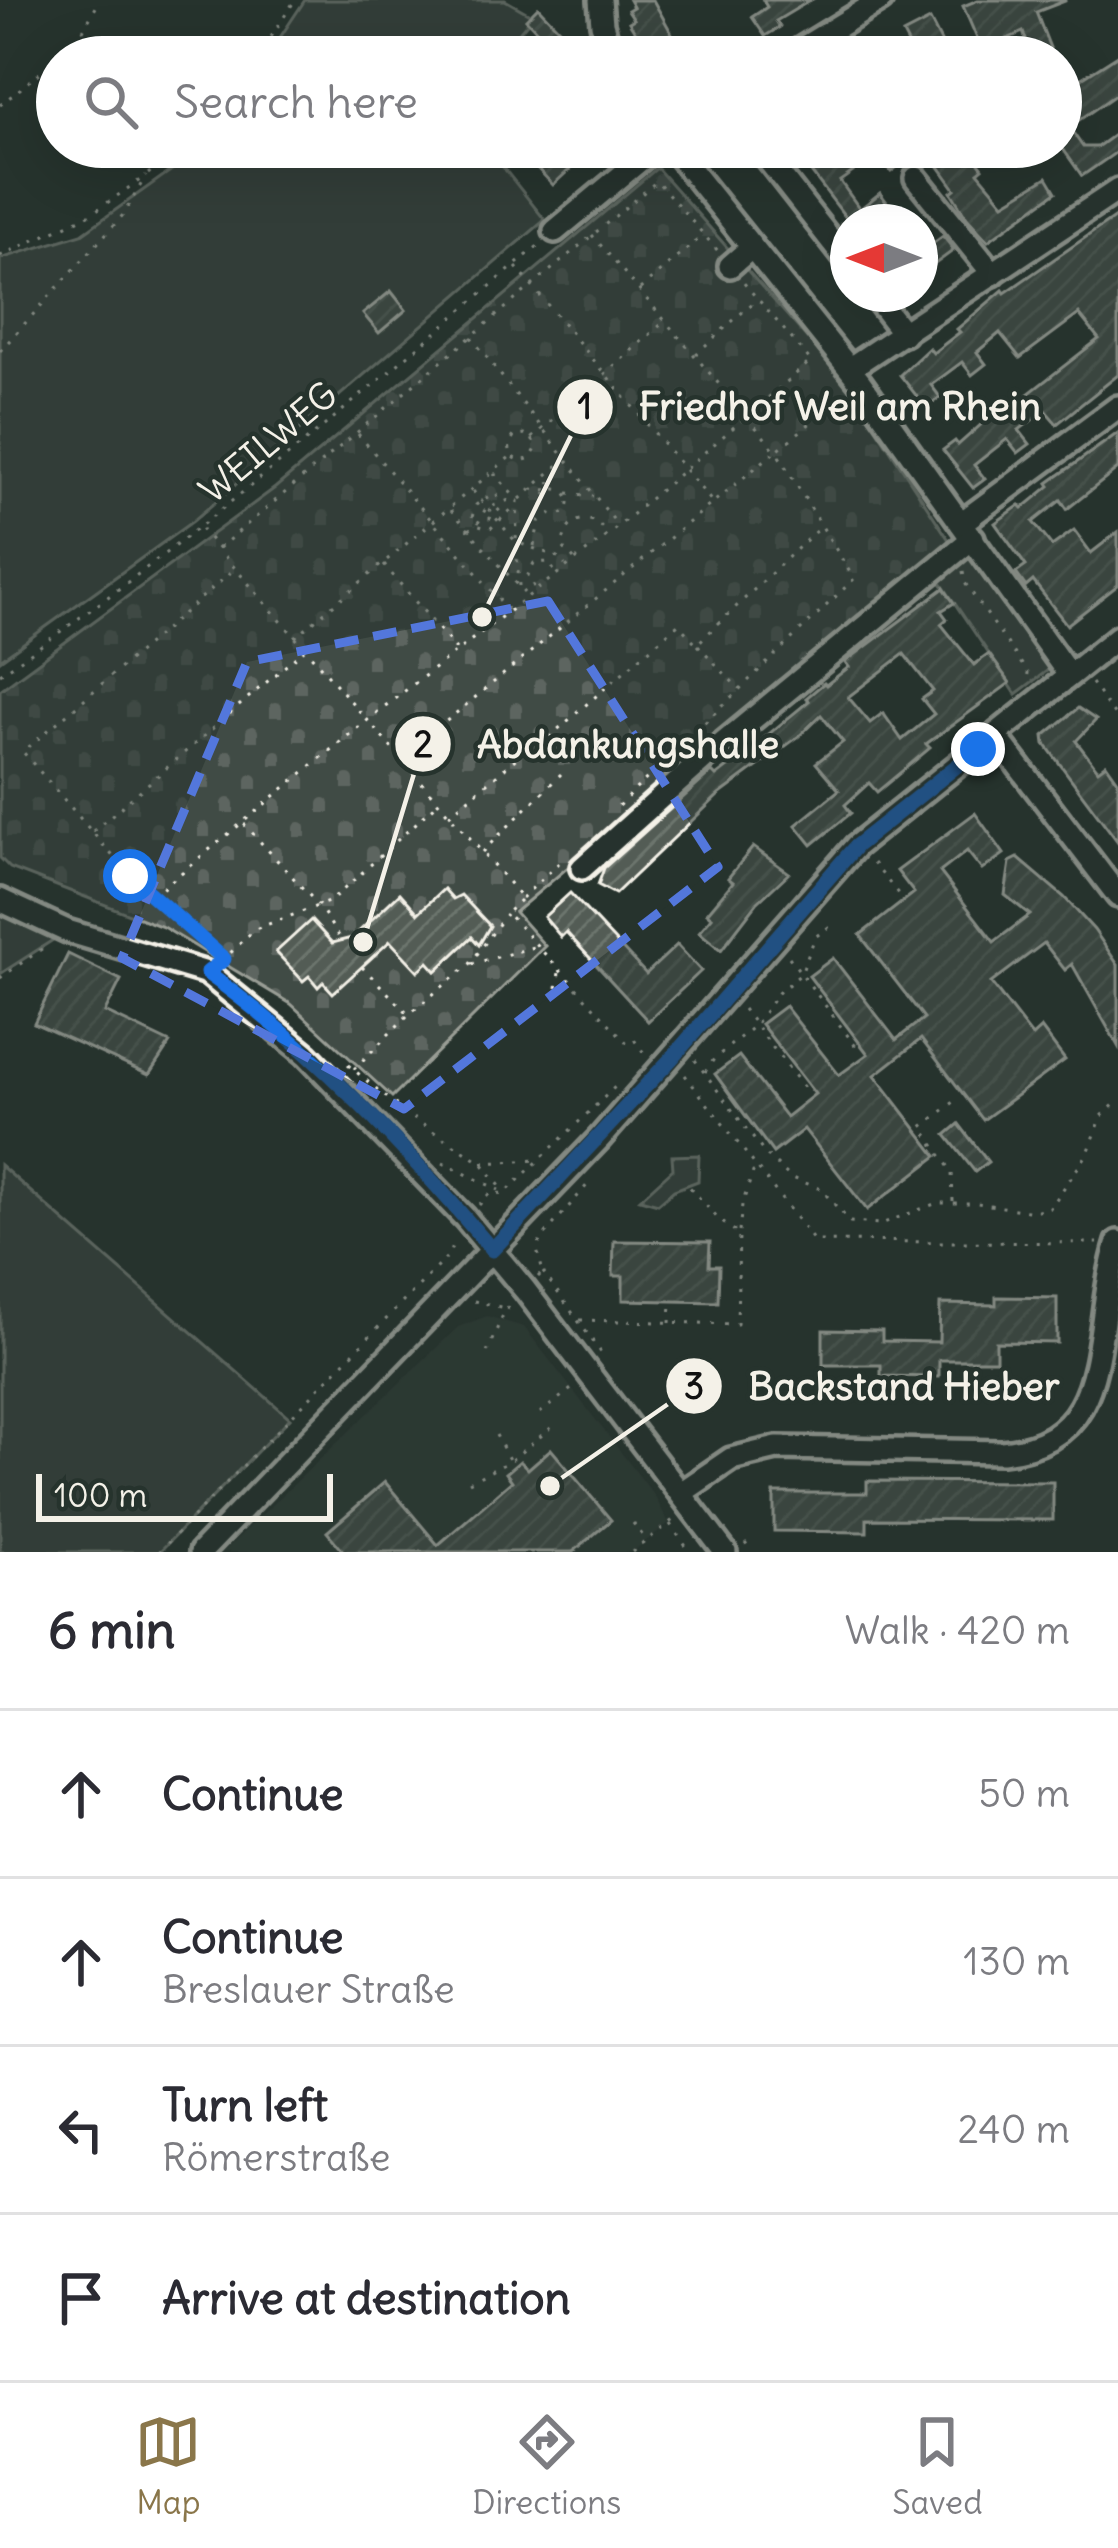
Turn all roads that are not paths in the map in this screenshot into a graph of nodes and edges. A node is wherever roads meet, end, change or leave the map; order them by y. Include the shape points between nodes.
1 (600, 0) edge
2 (881, 0) edge
3 (606, 36) edge
4 (818, 36) edge
5 (631, 168) edge
6 (689, 168) edge
7 (774, 168) edge
8 (916, 178) dead end
9 (1118, 190) edge
10 (556, 231) road end
11 (830, 239) edge
12 (752, 247) junction
13 (730, 266) road end
14 (993, 274) junction
15 (887, 312) edge
16 (904, 334) junction
17 (855, 375) junction
18 (1118, 406) edge
19 (967, 530) junction
20 (1118, 637) edge
21 (1074, 671) junction
22 (995, 735) junction
23 (577, 859) road end
24 (1118, 896) edge
25 (0, 900) edge
26 (1118, 1243) edge
27 (492, 1250) junction
28 (686, 1500) junction
29 (201, 1552) edge
30 (725, 1552) edge

1 - 3 street
2 - 4 street
5 - 10 street
6 - 12 street
7 - 11 street
8 - 14 street
9 - 14 street
12 - 13 street
12 - 17 street
14 - 16 street
15 - 16 street
16 - 17 street
17 - 19 street
18 - 19 street
19 - 21 street
19 - 23 street
20 - 21 street
21 - 22 street
22 - 24 street
22 - 27 street via 856,846 673,1061
25 - 27 street via 67,931 216,966
26 - 28 street via 1107,1280 1105,1364 1091,1406 1065,1433 1036,1449 1002,1452 777,1448 731,1460
27 - 28 street
27 - 29 street
28 - 30 street

